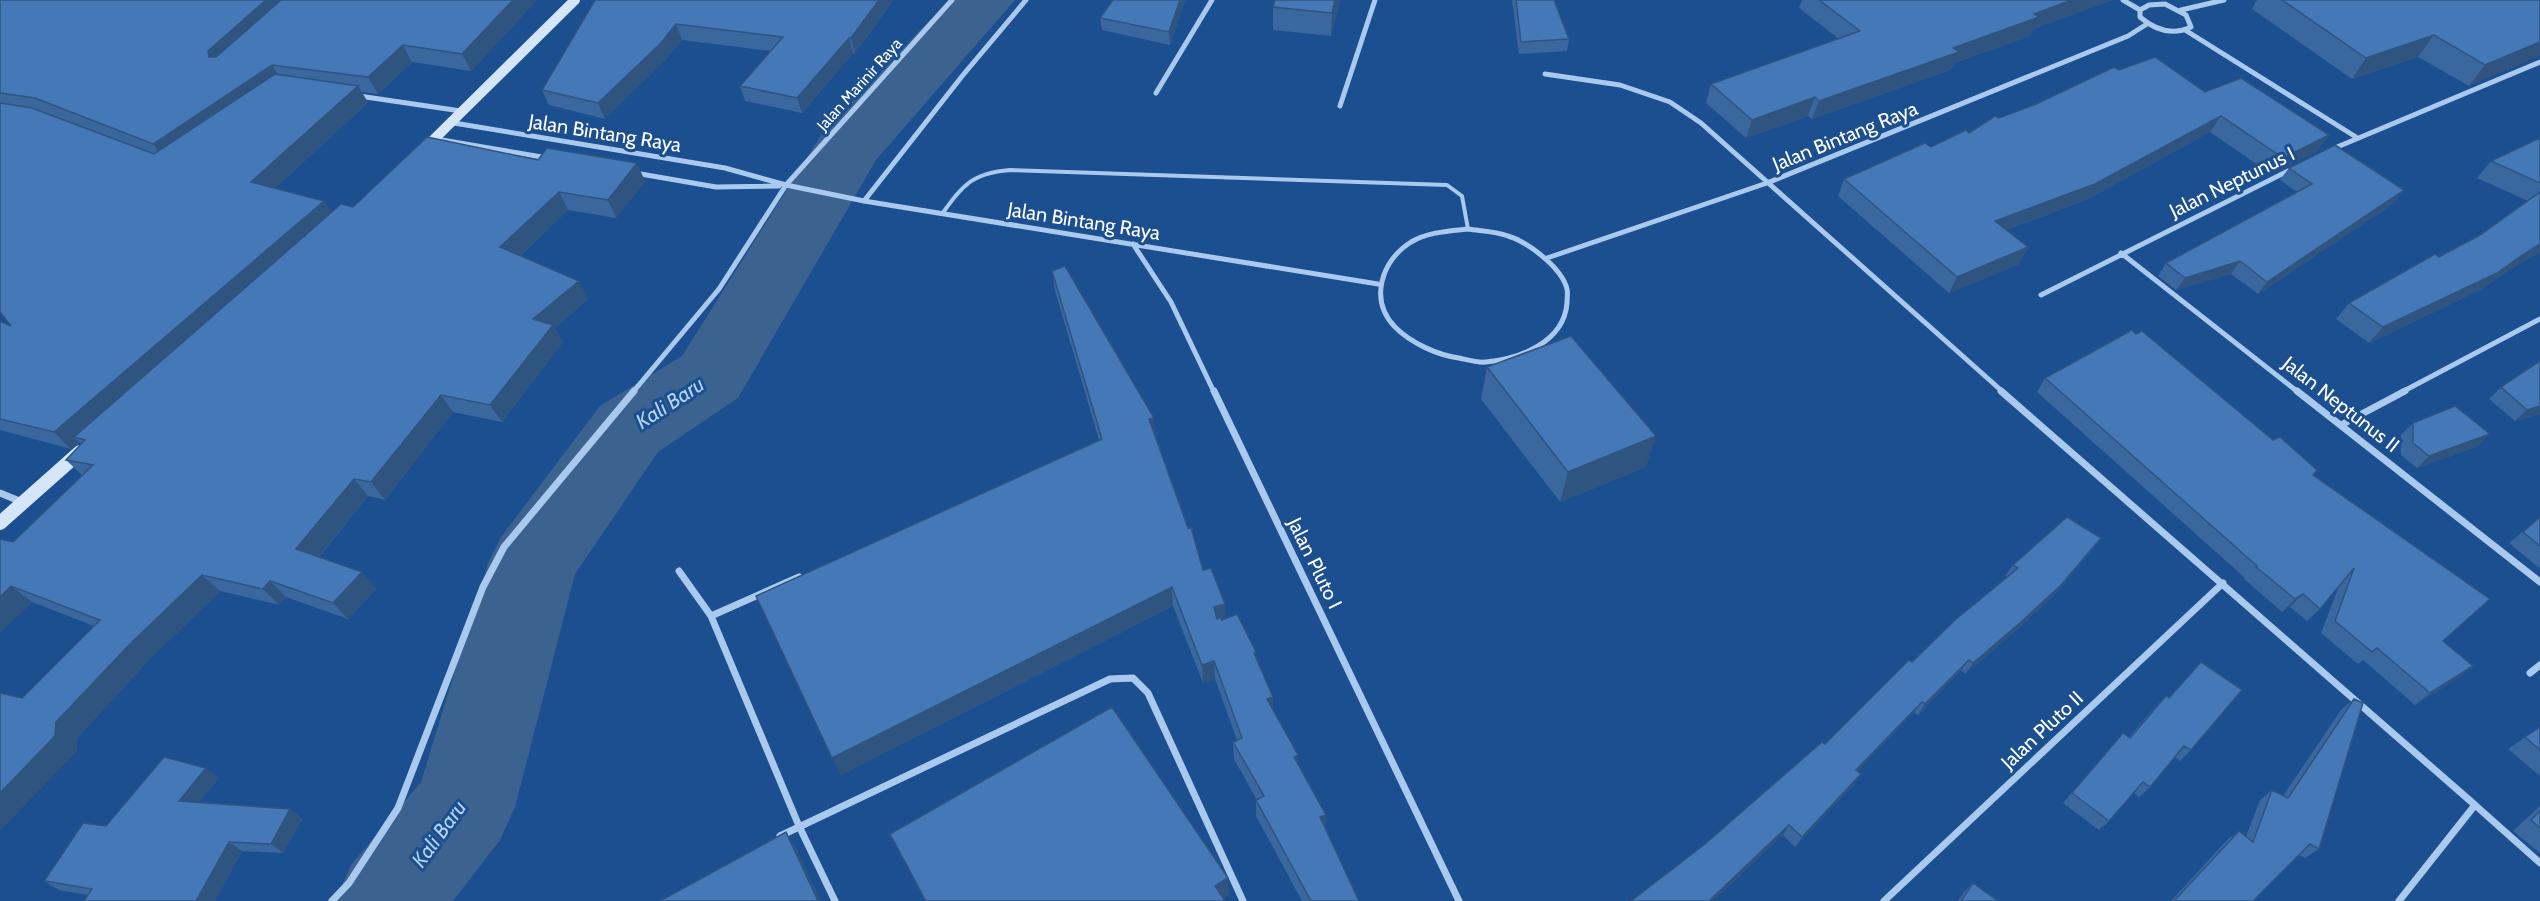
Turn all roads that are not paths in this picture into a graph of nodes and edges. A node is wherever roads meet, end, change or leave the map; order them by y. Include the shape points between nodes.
1 (576, 0) edge
2 (952, 0) edge
3 (1026, 0) edge
4 (1212, 0) edge
5 (1375, 0) edge
6 (2123, 0) edge
7 (2158, 0) edge
8 (2224, 0) edge
9 (2165, 4) junction
10 (2140, 10) junction
11 (2181, 10) junction
12 (2147, 24) junction
13 (2185, 30) junction
14 (2540, 62) edge
15 (1545, 75) dead end
16 (1156, 93) dead end
17 (353, 96) edge
18 (1340, 106) dead end
19 (465, 112) junction
20 (454, 123) junction
21 (2356, 137) junction
22 (436, 139) junction
23 (2324, 153) edge
24 (418, 155) edge
25 (555, 159) edge
26 (2302, 164) edge
27 (624, 171) edge
28 (1767, 183) junction
29 (789, 186) junction
30 (864, 201) junction
31 (942, 214) junction
32 (1468, 229) junction
33 (1132, 244) junction
34 (2121, 253) junction
35 (1547, 258) junction
36 (1378, 284) junction
37 (2041, 295) dead end
38 (2540, 319) edge
39 (2341, 425) junction
40 (86, 447) edge
41 (0, 493) edge
42 (23, 502) junction
43 (0, 523) edge
44 (679, 571) dead end
45 (807, 573) edge
46 (2540, 582) edge
47 (2223, 583) junction
48 (711, 616) junction
49 (2540, 665) edge
50 (2530, 673) dead end
51 (2475, 805) junction
52 (799, 826) junction
53 (770, 842) edge
54 (2540, 863) edge
55 (332, 901) edge
56 (835, 901) edge
57 (1243, 901) edge
58 (1459, 901) edge
59 (1884, 901) edge
60 (2399, 901) edge

1 - 19 street
2 - 29 street, Jalan Marinir Raya
3 - 30 street
4 - 16 street
5 - 18 street
6 - 10 street
7 - 9 street
8 - 11 street
9 - 10 street
9 - 11 street
10 - 12 street via 2140,17
11 - 13 street via 2191,22
12 - 13 street via 2166,32
12 - 28 street, Jalan Bintang Raya via 2128,36
13 - 21 street
14 - 21 street, Jalan Neptunus I
15 - 28 street via 1593,79 1670,102 1701,123
17 - 19 street
19 - 20 street
20 - 22 street
20 - 29 street, Jalan Bintang Raya via 725,168
21 - 23 street, Jalan Neptunus I
22 - 24 street
22 - 25 street, Jalan Bintang Raya
26 - 34 street, Jalan Neptunus I
27 - 29 street, Jalan Bintang Raya via 716,187
28 - 35 street, Jalan Bintang Raya
28 - 47 street
29 - 30 street, Jalan Bintang Raya
29 - 55 street, Jalan Marinir Raya via 719,289 504,547 483,586 398,808 349,883
30 - 31 street, Jalan Bintang Raya
31 - 32 lane via 966,183 983,172 1021,170 1447,185 1462,196
31 - 33 street, Jalan Bintang Raya
32 - 35 street via 1511,237
32 - 36 street via 1425,235 1393,255
33 - 36 street, Jalan Bintang Raya
33 - 58 street, Jalan Pluto I via 1171,302
34 - 37 street, Jalan Neptunus I
34 - 39 street, Jalan Neptunus II
35 - 36 street via 1563,278 1569,302 1564,324 1546,344 1520,357 1486,363 1451,360 1420,348 1396,329 1386,315
38 - 39 street
39 - 46 street, Jalan Neptunus II
40 - 42 street
41 - 42 street
42 - 43 street
44 - 48 street
45 - 48 street
47 - 51 street
47 - 59 street, Jalan Pluto II
48 - 52 street
49 - 50 street
51 - 54 street
51 - 60 street
52 - 53 street
52 - 56 street
52 - 57 street via 1110,679 1133,678 1148,693

